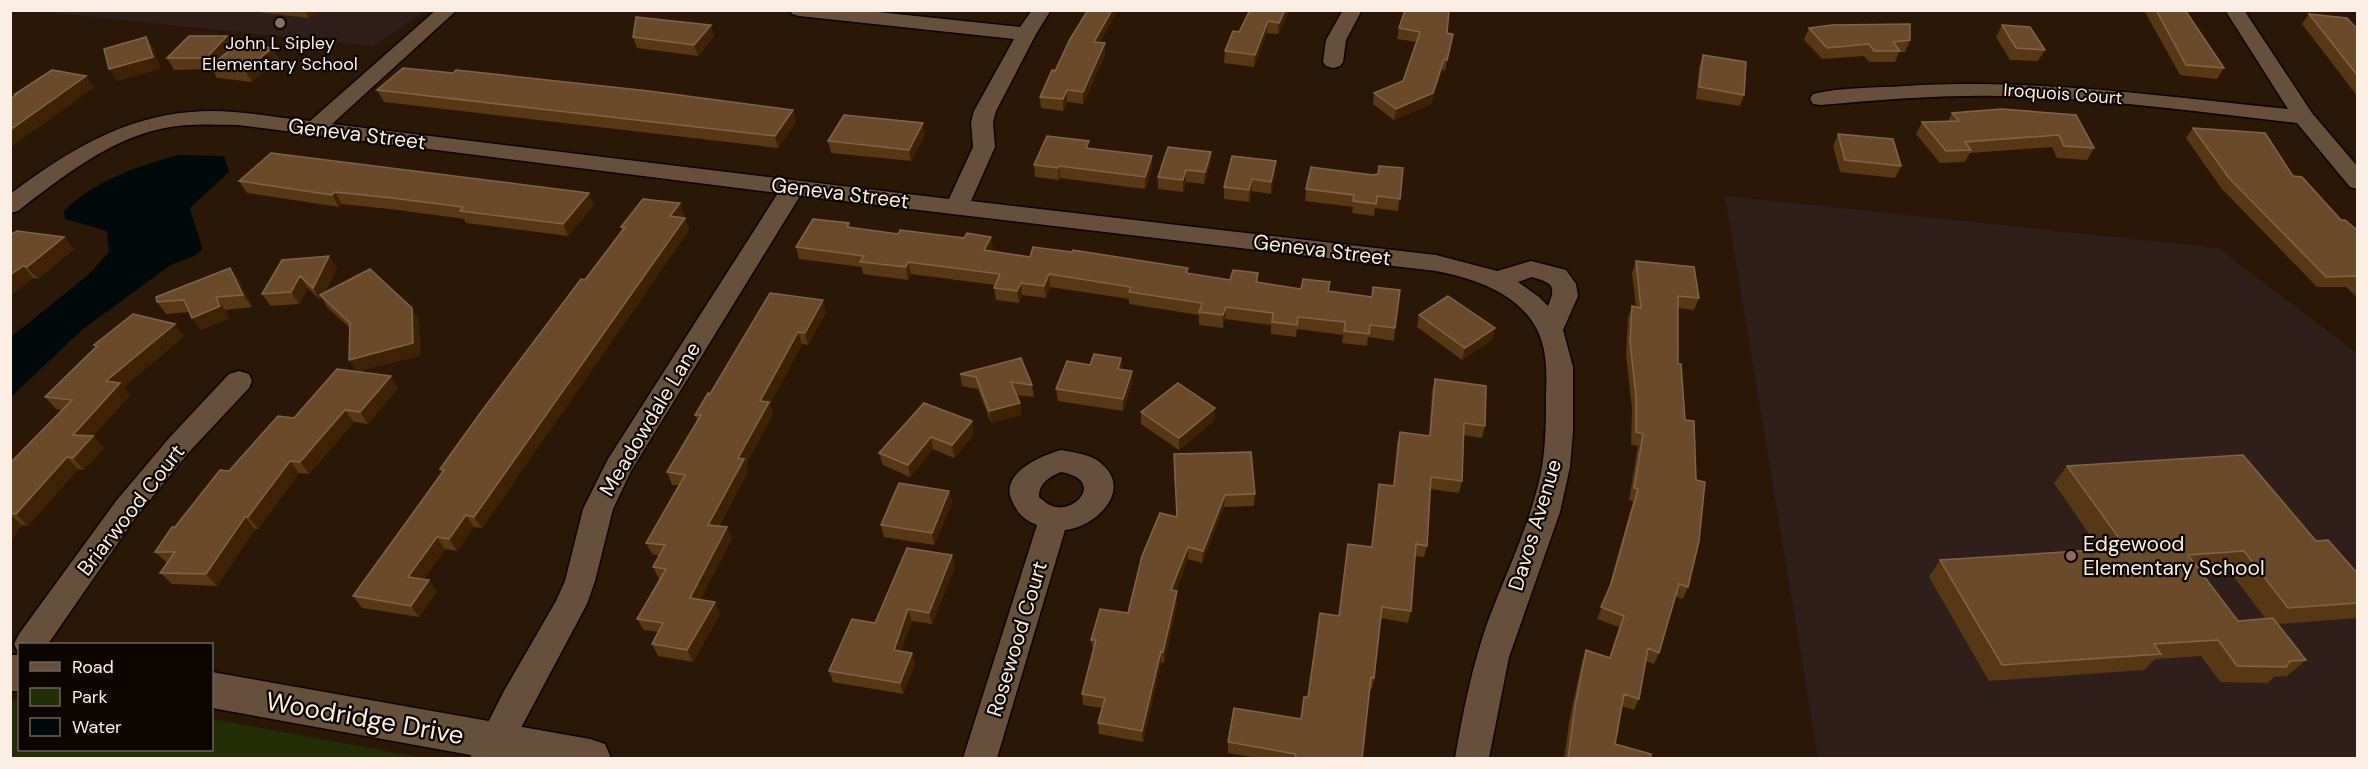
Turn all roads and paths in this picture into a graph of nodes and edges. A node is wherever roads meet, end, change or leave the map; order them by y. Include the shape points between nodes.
1 (448, 10) edge
2 (799, 10) edge
3 (1042, 10) edge
4 (1353, 10) edge
5 (2234, 10) edge
6 (1026, 33) junction
7 (1333, 62) dead end
8 (1821, 99) dead end
9 (2304, 117) junction
10 (314, 129) junction
11 (2358, 182) edge
12 (793, 188) junction
13 (10, 206) edge
14 (957, 206) junction
15 (1497, 280) junction
16 (1525, 297) joint
17 (1550, 329) junction
18 (239, 381) dead end
19 (1054, 519) dead end
20 (31, 643) edge
21 (213, 690) edge
22 (492, 750) edge
23 (590, 759) edge
24 (980, 759) edge
25 (1472, 759) edge

1 - 10 street
2 - 6 street
3 - 6 street
4 - 7 street via 1336,40
5 - 9 street
6 - 14 street via 985,111 984,147
8 - 9 street, Iroquois Court via 1910,91 1998,90 2083,94
9 - 11 street
10 - 12 street, Geneva Street
10 - 13 street, Geneva Street via 238,119 192,118 148,126 96,145
12 - 14 street, Geneva Street
12 - 22 street, Meadowdale Lane via 618,468 598,509 580,581 570,604
14 - 15 street, Geneva Street via 1436,263
15 - 16 street, Geneva Street
15 - 17 street via 1531,269 1557,276 1564,284 1564,296
16 - 17 street, Davos Avenue
17 - 25 street, Davos Avenue via 1559,358 1556,468 1532,551 1497,643
18 - 20 street, Briarwood Court via 126,509
19 - 24 street, Rosewood Court
21 - 22 street, Woodridge Drive
22 - 23 street, Woodridge Drive

